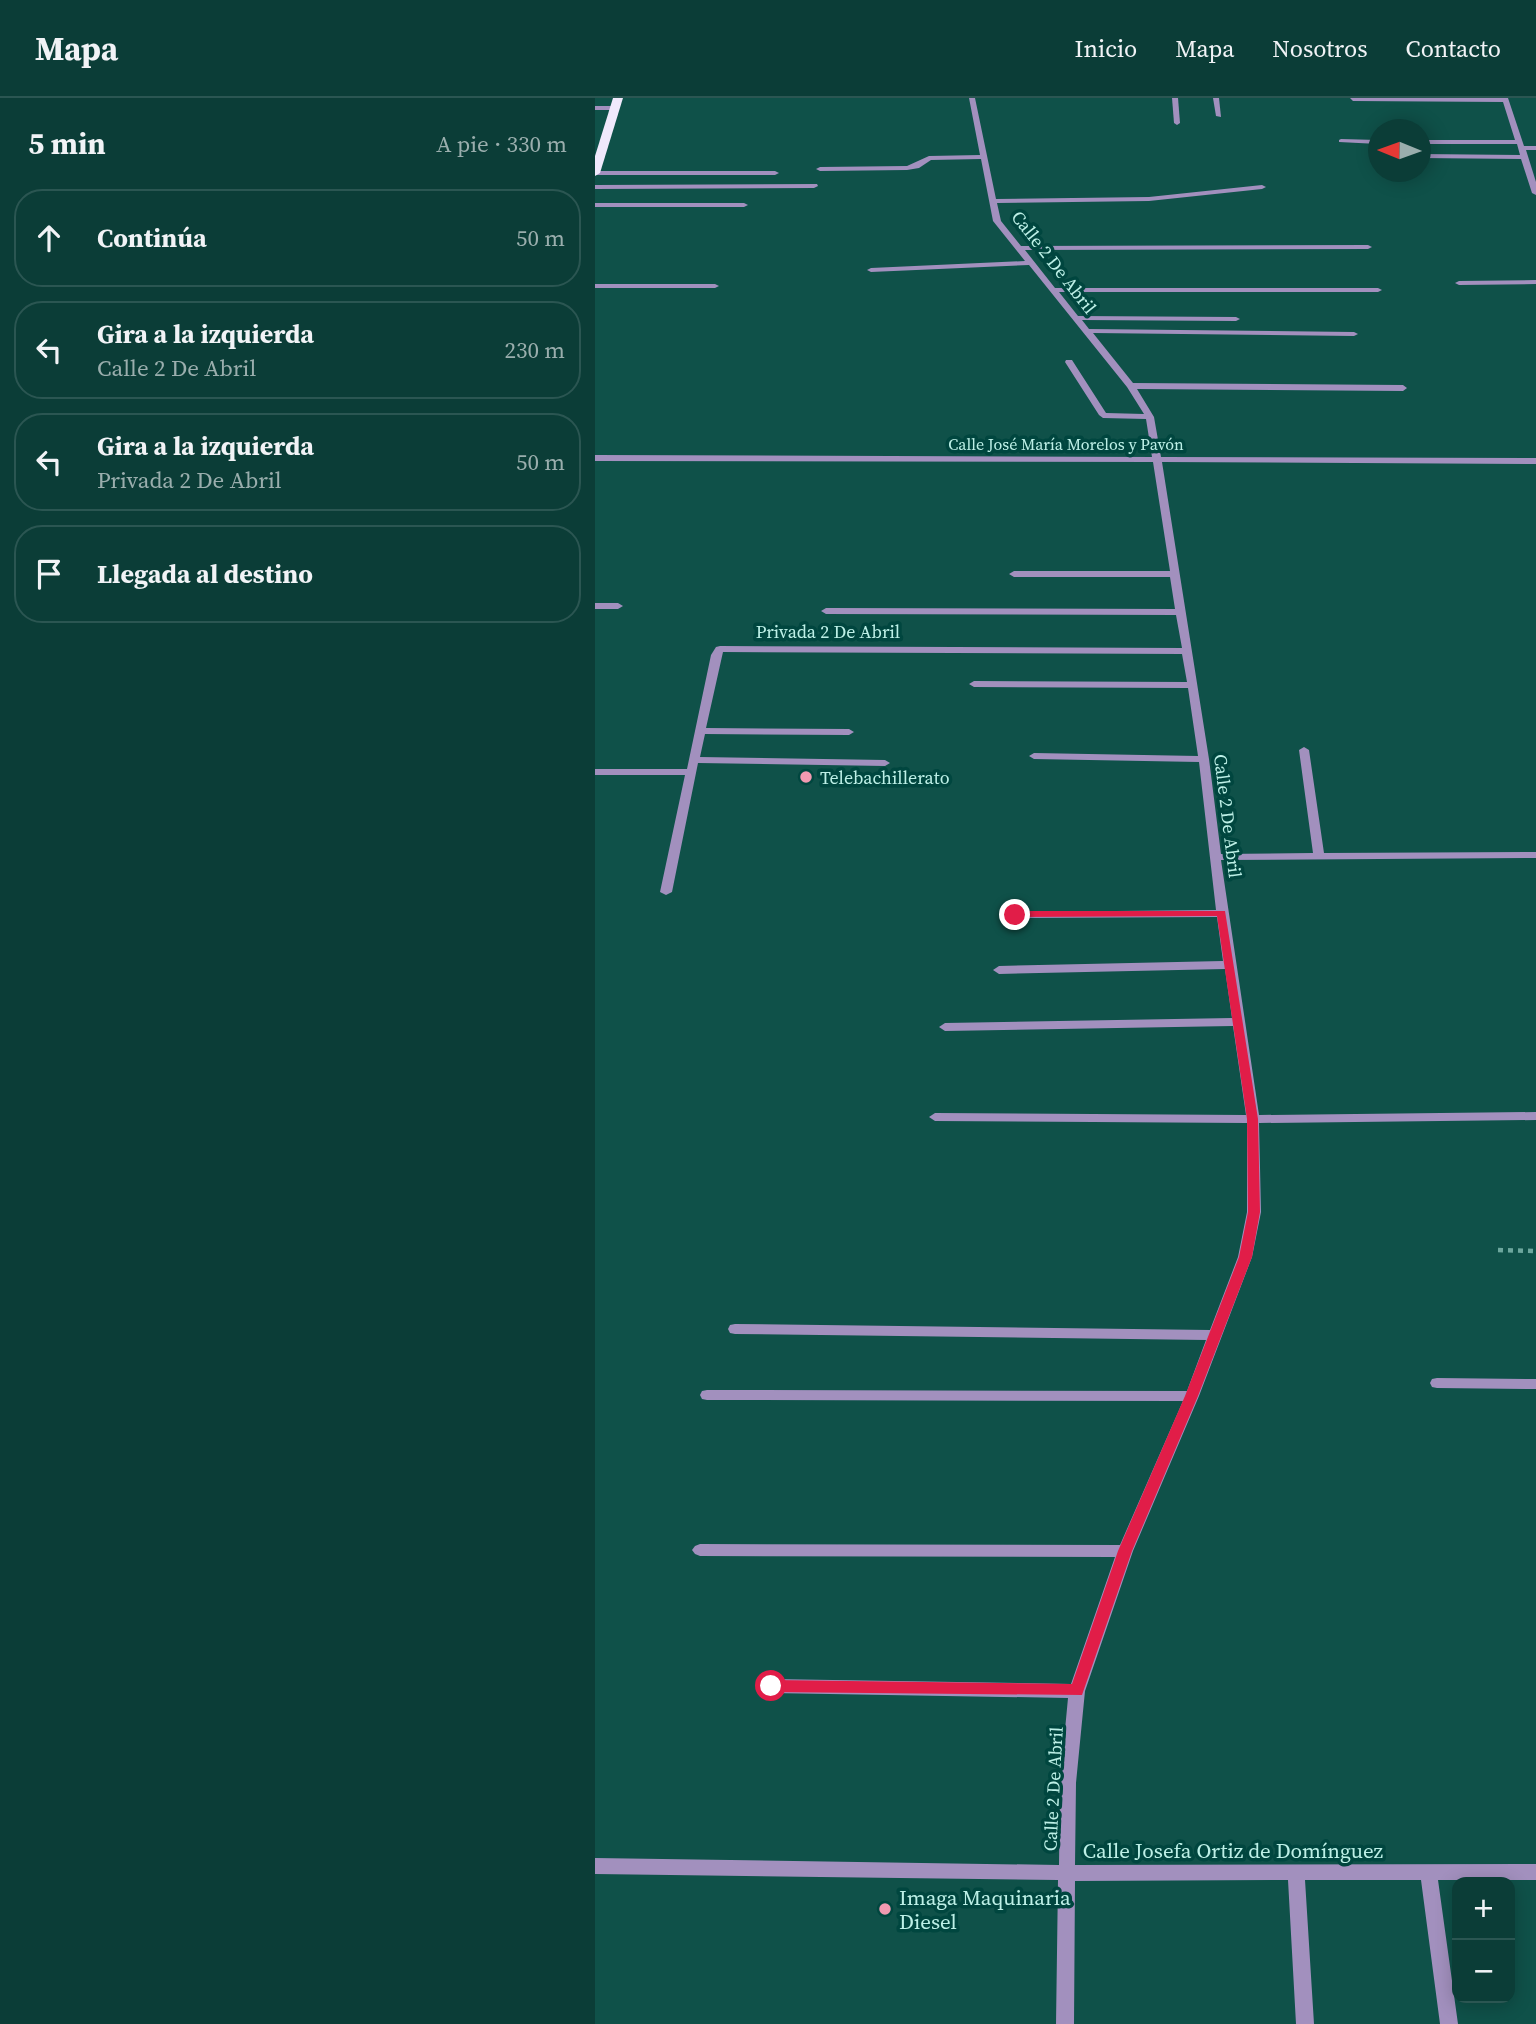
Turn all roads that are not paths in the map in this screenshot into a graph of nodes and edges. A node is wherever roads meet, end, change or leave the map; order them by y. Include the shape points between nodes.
1 (972, 98) edge
2 (1175, 98) edge
3 (1216, 98) edge
4 (1353, 99) edge
5 (1505, 99) edge
6 (616, 103) edge
7 (595, 108) edge
8 (1219, 116) dead end
9 (1177, 123) dead end
10 (1341, 142) dead end
11 (1368, 142) edge
12 (1431, 143) edge
13 (1536, 148) edge
14 (1522, 149) junction
15 (1431, 155) edge
16 (983, 157) junction
17 (820, 169) dead end
18 (1532, 171) edge
19 (595, 173) edge
20 (775, 173) dead end
21 (814, 186) dead end
22 (595, 187) edge
23 (1262, 187) dead end
24 (1536, 193) edge
25 (992, 201) junction
26 (595, 205) edge
27 (744, 205) dead end
28 (1368, 247) dead end
29 (1019, 248) junction
30 (1032, 263) junction
31 (870, 270) dead end
32 (1536, 282) edge
33 (1459, 283) dead end
34 (595, 286) edge
35 (715, 286) dead end
36 (1052, 289) junction
37 (1378, 290) dead end
38 (1074, 318) junction
39 (1237, 319) dead end
40 (1087, 331) junction
41 (1354, 334) dead end
42 (1069, 362) dead end
43 (1131, 386) junction
44 (1403, 388) dead end
45 (1150, 417) junction
46 (595, 458) edge
47 (1159, 458) junction
48 (1536, 461) edge
49 (1014, 574) dead end
50 (1175, 574) junction
51 (595, 606) edge
52 (618, 606) dead end
53 (826, 611) dead end
54 (1181, 612) junction
55 (1186, 651) junction
56 (974, 684) dead end
57 (1192, 685) junction
58 (699, 730) junction
59 (849, 732) dead end
60 (1304, 750) dead end
61 (1034, 756) dead end
62 (1203, 759) junction
63 (885, 763) dead end
64 (692, 766) junction
65 (595, 772) edge
66 (1536, 855) edge
67 (1319, 856) junction
68 (1216, 857) junction
69 (666, 892) dead end
70 (1222, 913) junction
71 (1015, 915) dead end
72 (1229, 965) junction
73 (999, 970) dead end
74 (1239, 1022) junction
75 (945, 1027) dead end
76 (1536, 1116) edge
77 (935, 1117) dead end
78 (1252, 1119) junction
79 (735, 1329) dead end
80 (1215, 1335) junction
81 (1437, 1383) dead end
82 (1536, 1384) edge
83 (707, 1395) dead end
84 (1192, 1396) junction
85 (700, 1550) dead end
86 (1125, 1551) junction
87 (771, 1686) dead end
88 (1077, 1690) junction
89 (595, 1866) edge
90 (1536, 1872) edge
91 (1066, 1873) junction
92 (1429, 1873) junction
93 (1296, 1874) junction
94 (1065, 2024) edge
95 (1305, 2024) edge
96 (1449, 2024) edge

1 - 16 street, Calle 2 De Abril
2 - 9 street
3 - 8 street
4 - 5 street
5 - 14 street
6 - 7 street
6 - 19 main road
10 - 11 street
12 - 14 street
13 - 14 street
14 - 15 street
14 - 18 street
16 - 17 street via 934,157 907,168
16 - 25 street, Calle 2 De Abril
18 - 24 street
19 - 20 street
21 - 22 street
23 - 25 street via 1149,199
25 - 29 street, Calle 2 De Abril via 997,221
26 - 27 street
28 - 29 street
29 - 30 street, Calle 2 De Abril
30 - 31 street
30 - 36 street, Calle 2 De Abril
32 - 33 street
34 - 35 street
36 - 37 street
36 - 38 street, Calle 2 De Abril
38 - 39 street
38 - 40 street, Calle 2 De Abril
40 - 41 street
40 - 43 street, Calle 2 De Abril
42 - 45 street via 1103,415
43 - 44 street
43 - 45 street, Calle 2 De Abril
45 - 47 street, Calle 2 De Abril
46 - 47 street, Calle José María Morelos y Pavón
47 - 48 street, Calle José María Morelos y Pavón
47 - 50 street, Calle 2 De Abril
49 - 50 street
50 - 54 street, Calle 2 De Abril
51 - 52 street
53 - 54 street
54 - 55 street, Calle 2 De Abril
55 - 57 street, Calle 2 De Abril
55 - 58 street, Privada 2 De Abril via 724,648 716,655
56 - 57 street
57 - 62 street, Calle 2 De Abril
58 - 59 street
58 - 64 street, Privada 2 De Abril
60 - 67 street
61 - 62 street
62 - 68 street, Calle 2 De Abril
63 - 64 street
64 - 65 street
64 - 69 street, Privada 2 De Abril
66 - 67 street
67 - 68 street
68 - 70 street, Calle 2 De Abril
70 - 71 street
70 - 72 street, Calle 2 De Abril
72 - 73 street
72 - 74 street, Calle 2 De Abril
74 - 75 street
74 - 78 street, Calle 2 De Abril
76 - 78 street
77 - 78 street
78 - 80 street, Calle 2 De Abril via 1254,1212 1245,1257
79 - 80 street
80 - 84 street, Calle 2 De Abril
81 - 82 street
83 - 84 street
84 - 86 street, Calle 2 De Abril
85 - 86 street
86 - 88 street, Calle 2 De Abril
87 - 88 street
88 - 91 street, Calle 2 De Abril
89 - 91 street, Calle Josefa Ortiz de Domínguez
90 - 92 street, Calle Josefa Ortiz de Domínguez
91 - 93 street, Calle Josefa Ortiz de Domínguez
91 - 94 street, Calle 2 De Abril
92 - 93 street, Calle Josefa Ortiz de Domínguez
92 - 96 street
93 - 95 street

